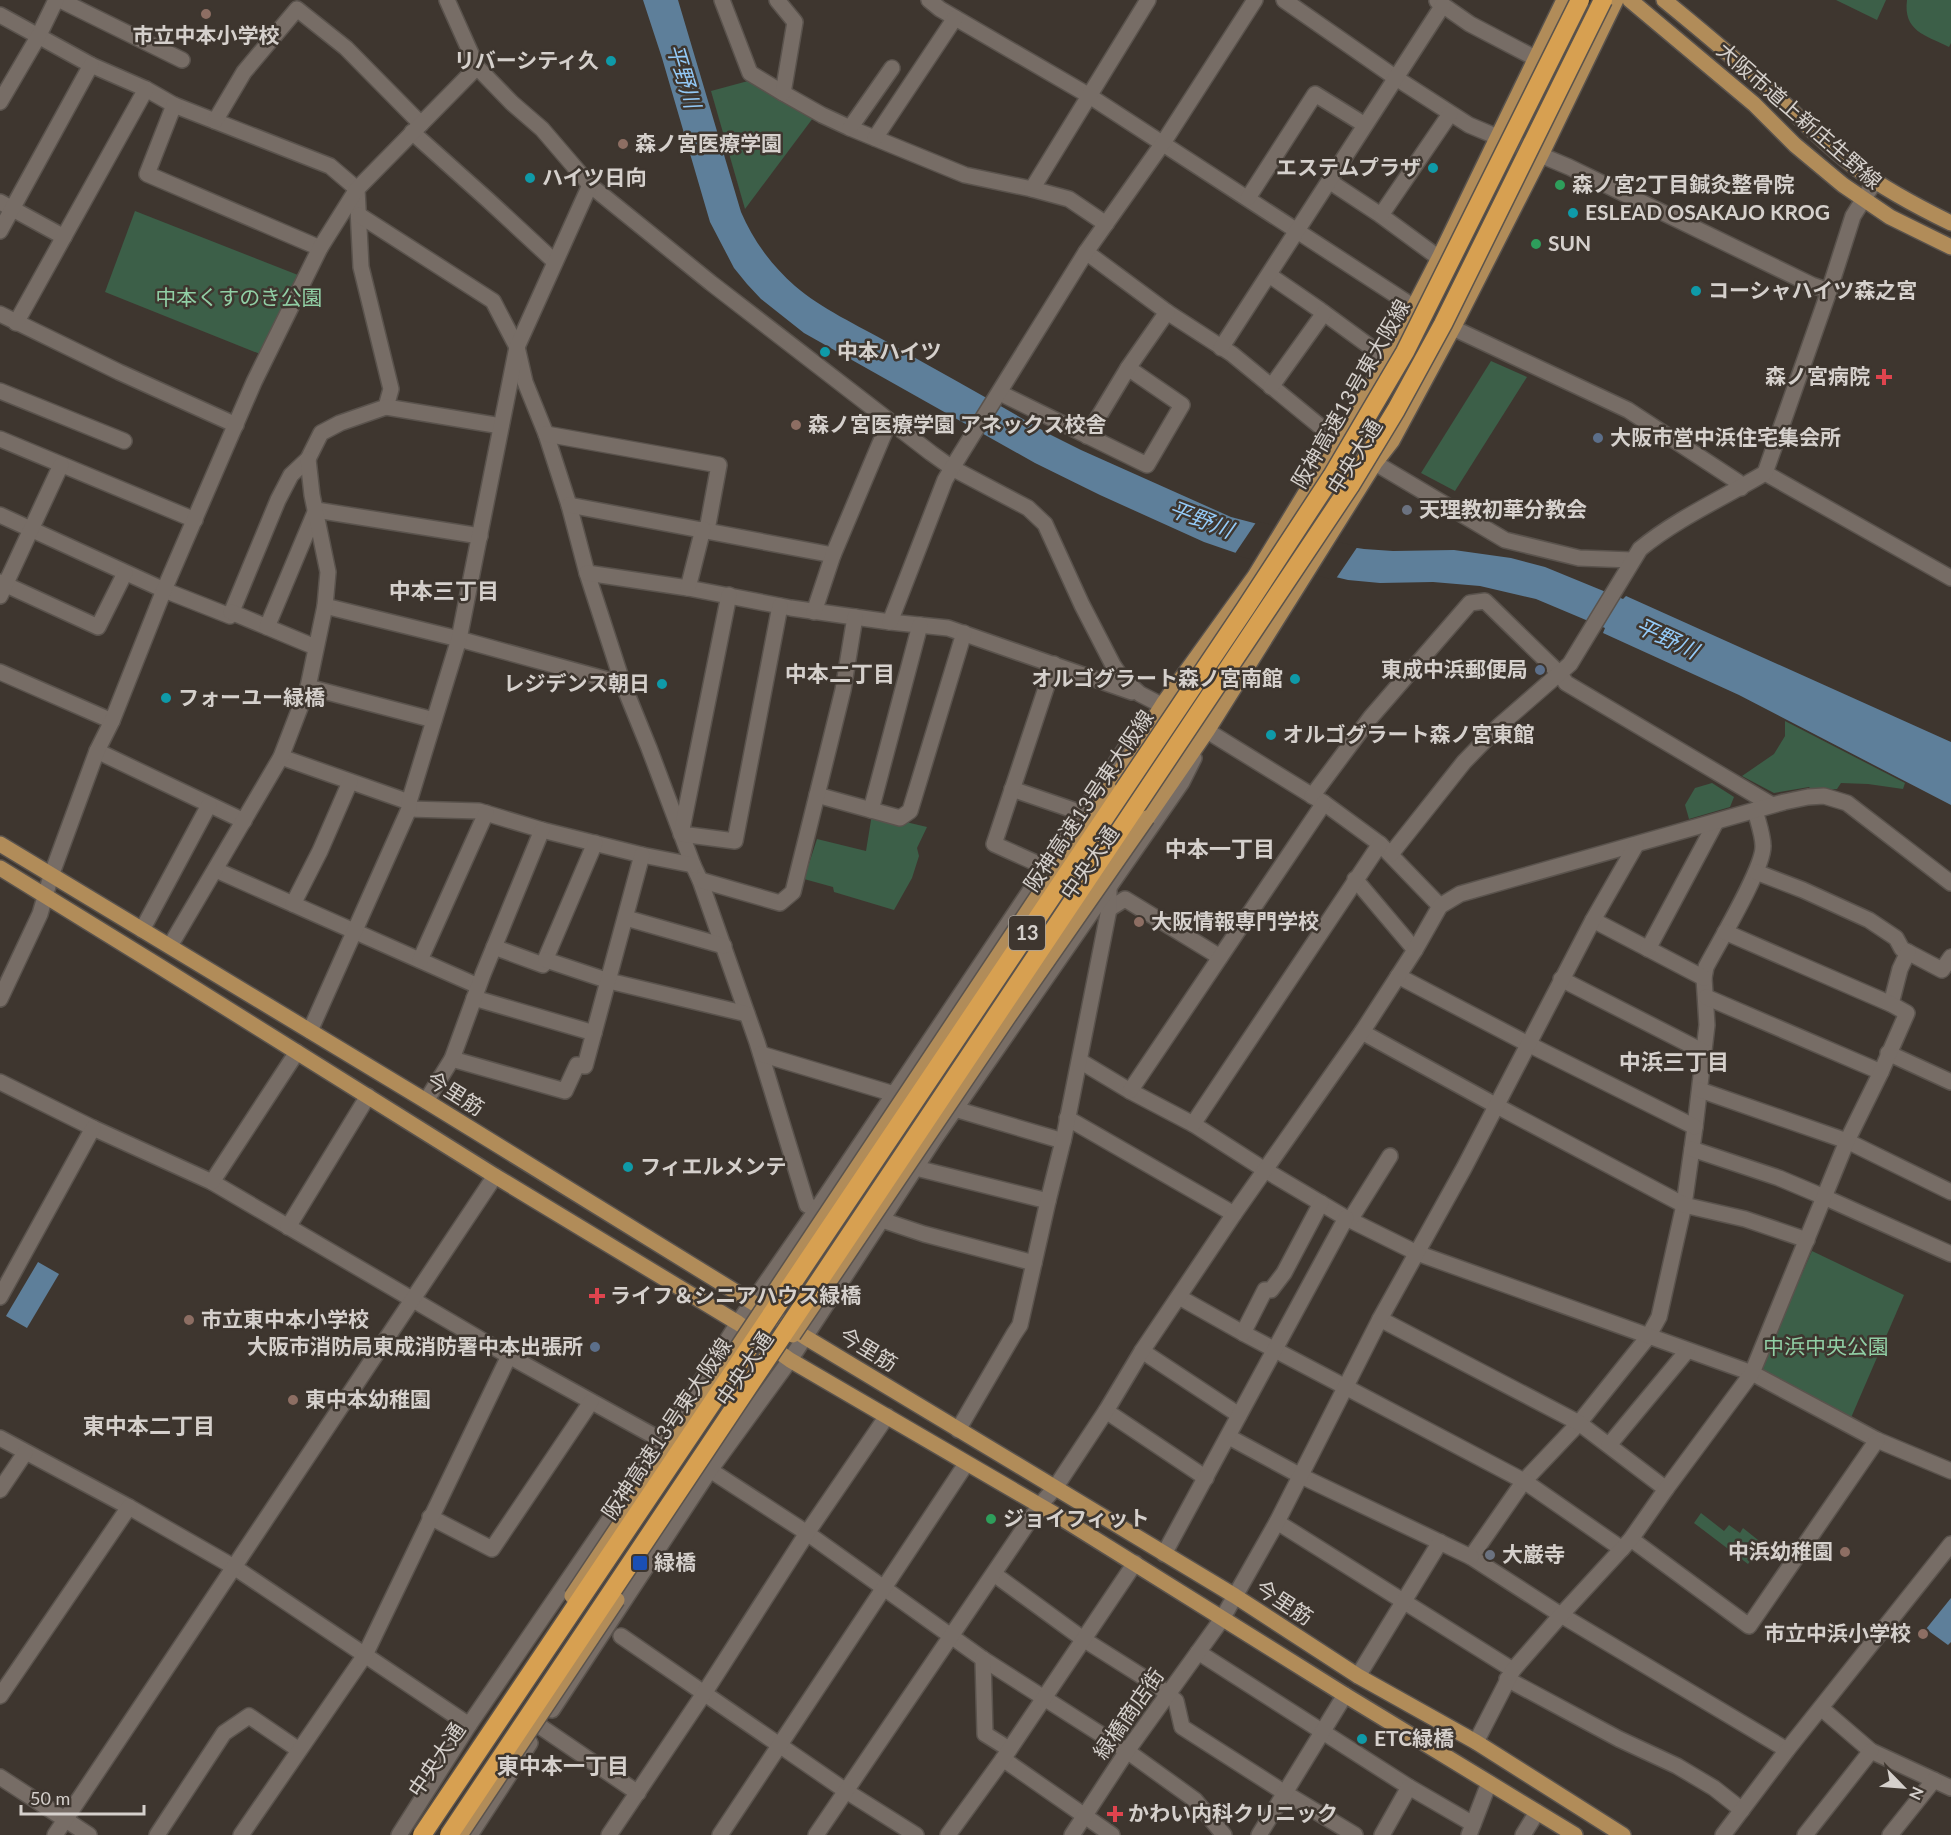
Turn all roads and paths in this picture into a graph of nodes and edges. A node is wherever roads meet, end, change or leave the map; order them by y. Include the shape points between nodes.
1 (58, 0) edge
2 (447, 0) edge
3 (722, 0) edge
4 (777, 0) edge
5 (1148, 0) edge
6 (1256, 0) edge
7 (1284, 0) edge
8 (1564, 0) edge
9 (1580, 0) edge
10 (1603, 0) edge
11 (1616, 0) edge
12 (1630, 0) edge
13 (1664, 0) edge
14 (1440, 2) edge
15 (938, 3) edge
16 (0, 15) edge
17 (956, 18) junction
18 (38, 37) junction
19 (1535, 58) junction
20 (182, 60) dead end
21 (91, 65) junction
22 (477, 67) junction
23 (892, 68) dead end
24 (1396, 78) junction
25 (146, 89) junction
26 (783, 93) junction
27 (1088, 95) junction
28 (1, 99) edge
29 (174, 105) junction
30 (1450, 114) junction
31 (215, 121) junction
32 (1365, 125) junction
33 (417, 128) junction
34 (850, 128) junction
35 (1497, 137) junction
36 (875, 138) junction
37 (1163, 143) junction
38 (1541, 155) junction
39 (1329, 181) junction
40 (1875, 181) junction
41 (590, 185) junction
42 (357, 189) junction
43 (1032, 189) junction
44 (1248, 198) junction
45 (1864, 199) junction
46 (6, 206) edge
47 (358, 215) junction
48 (1381, 215) junction
49 (1951, 223) edge
50 (1106, 224) junction
51 (1297, 230) junction
52 (0, 231) edge
53 (64, 237) junction
54 (1951, 247) edge
55 (320, 248) junction
56 (1086, 252) junction
57 (1438, 258) junction
58 (555, 262) junction
59 (1269, 275) junction
60 (1828, 291) junction
61 (1414, 307) junction
62 (1167, 312) junction
63 (1324, 313) junction
64 (0, 314) edge
65 (16, 323) junction
66 (1453, 328) junction
67 (517, 347) junction
68 (1221, 348) junction
69 (1387, 359) junction
70 (1128, 368) junction
71 (1271, 387) junction
72 (0, 391) edge
73 (998, 396) junction
74 (386, 407) junction
75 (889, 422) junction
76 (236, 425) junction
77 (501, 426) junction
78 (546, 434) junction
79 (1087, 436) junction
80 (0, 439) edge
81 (124, 441) dead end
82 (1338, 441) junction
83 (308, 459) junction
84 (1375, 463) junction
85 (61, 465) junction
86 (952, 468) junction
87 (1766, 473) junction
88 (1741, 488) junction
89 (569, 505) junction
90 (316, 510) junction
91 (0, 515) edge
92 (195, 520) junction
93 (31, 529) junction
94 (705, 530) junction
95 (480, 536) junction
96 (833, 555) junction
97 (1632, 560) junction
98 (125, 573) junction
99 (587, 573) junction
100 (1951, 578) edge
101 (2, 587) edge
102 (688, 588) junction
103 (164, 590) junction
104 (729, 596) junction
105 (326, 606) junction
106 (780, 606) junction
107 (231, 612) junction
108 (814, 612) junction
109 (855, 617) junction
110 (890, 622) junction
111 (920, 625) junction
112 (267, 627) junction
113 (964, 633) junction
114 (459, 639) junction
115 (315, 647) junction
116 (1054, 664) junction
117 (0, 672) edge
118 (1560, 674) junction
119 (623, 684) junction
120 (308, 687) junction
121 (1140, 694) junction
122 (1163, 704) junction
123 (112, 720) junction
124 (434, 720) junction
125 (1207, 731) junction
126 (97, 751) junction
127 (281, 757) junction
128 (350, 782) junction
129 (1012, 789) junction
130 (817, 795) junction
131 (1318, 800) junction
132 (209, 805) junction
133 (409, 806) junction
134 (1772, 806) junction
135 (871, 810) junction
136 (1755, 810) junction
137 (486, 813) junction
138 (1082, 813) junction
139 (244, 821) junction
140 (1716, 822) junction
141 (542, 830) junction
142 (681, 834) junction
143 (595, 843) junction
144 (0, 844) edge
145 (1636, 845) junction
146 (1385, 849) junction
147 (642, 855) junction
148 (693, 865) junction
149 (1046, 867) junction
150 (0, 868) edge
151 (216, 870) junction
152 (1756, 872) junction
153 (51, 876) junction
154 (1355, 879) junction
155 (700, 880) junction
156 (1951, 883) edge
157 (1109, 886) junction
158 (44, 896) junction
159 (293, 904) junction
160 (1440, 906) junction
161 (1109, 909) junction
162 (626, 918) junction
163 (1593, 920) junction
164 (142, 930) junction
165 (353, 931) junction
166 (1725, 932) junction
167 (170, 946) junction
168 (724, 946) junction
169 (494, 947) junction
170 (1648, 949) junction
171 (1415, 950) junction
172 (1908, 952) junction
173 (1220, 957) junction
174 (1951, 957) edge
175 (420, 960) junction
176 (546, 960) junction
177 (1398, 976) junction
178 (1704, 978) junction
179 (1561, 979) junction
180 (609, 981) junction
181 (476, 992) junction
182 (1706, 997) junction
183 (0, 999) edge
184 (1891, 1004) junction
185 (747, 1014) junction
186 (310, 1031) junction
187 (1362, 1032) junction
188 (594, 1033) junction
189 (1528, 1044) junction
190 (297, 1052) junction
191 (1704, 1052) junction
192 (1888, 1053) junction
193 (761, 1054) junction
194 (452, 1059) junction
195 (1080, 1061) junction
196 (1881, 1072) junction
197 (0, 1082) edge
198 (1951, 1082) edge
199 (1130, 1090) junction
200 (1700, 1090) junction
201 (894, 1094) junction
202 (368, 1096) junction
203 (426, 1101) junction
204 (1495, 1105) junction
205 (955, 1109) junction
206 (1067, 1118) junction
207 (1193, 1124) junction
208 (1695, 1127) junction
209 (93, 1128) junction
210 (1063, 1141) junction
211 (1847, 1141) junction
212 (1692, 1149) junction
213 (1390, 1156) dead end
214 (916, 1168) junction
215 (1265, 1170) junction
216 (495, 1176) junction
217 (212, 1182) junction
218 (1951, 1192) edge
219 (1824, 1197) junction
220 (1048, 1202) junction
221 (1321, 1203) junction
222 (1684, 1205) junction
223 (817, 1209) junction
224 (1234, 1214) junction
225 (1348, 1219) junction
226 (882, 1220) junction
227 (288, 1227) junction
228 (1807, 1240) junction
229 (1418, 1253) junction
230 (1951, 1254) edge
231 (1034, 1263) junction
232 (1179, 1297) junction
233 (0, 1298) edge
234 (413, 1301) junction
235 (752, 1302) junction
236 (1380, 1318) junction
237 (738, 1323) junction
238 (1243, 1333) junction
239 (805, 1337) junction
240 (1648, 1337) junction
241 (1274, 1349) junction
242 (1142, 1351) junction
243 (1687, 1351) junction
244 (509, 1356) junction
245 (790, 1360) junction
246 (1752, 1373) junction
247 (1346, 1387) junction
248 (591, 1402) junction
249 (1106, 1411) junction
250 (1239, 1415) junction
251 (886, 1416) junction
252 (1579, 1423) junction
253 (958, 1430) junction
254 (1228, 1437) junction
255 (0, 1438) edge
256 (1877, 1440) junction
257 (663, 1442) junction
258 (1610, 1446) junction
259 (25, 1453) junction
260 (966, 1464) junction
261 (710, 1470) junction
262 (1951, 1471) edge
263 (1301, 1476) junction
264 (1206, 1478) junction
265 (1524, 1481) junction
266 (1055, 1488) junction
267 (1666, 1489) junction
268 (0, 1490) edge
269 (1040, 1505) junction
270 (129, 1507) junction
271 (430, 1517) junction
272 (1277, 1522) junction
273 (807, 1533) junction
274 (1440, 1542) junction
275 (1627, 1544) junction
276 (1951, 1544) edge
277 (1164, 1554) junction
278 (1471, 1557) junction
279 (1135, 1563) junction
280 (234, 1567) junction
281 (994, 1574) junction
282 (884, 1587) junction
283 (1235, 1596) junction
284 (1403, 1603) junction
285 (1561, 1615) junction
286 (1222, 1618) junction
287 (621, 1636) dead end
288 (951, 1636) junction
289 (1083, 1639) junction
290 (1197, 1652) junction
291 (365, 1655) junction
292 (983, 1659) junction
293 (1510, 1675) junction
294 (1358, 1676) junction
295 (705, 1692) junction
296 (1167, 1694) junction
297 (1345, 1695) junction
298 (0, 1696) edge
299 (1043, 1698) junction
300 (1821, 1707) junction
301 (469, 1725) junction
302 (541, 1727) junction
303 (1321, 1731) junction
304 (1476, 1742) junction
305 (780, 1744) junction
306 (300, 1750) junction
307 (1787, 1750) junction
308 (1127, 1751) junction
309 (1871, 1751) junction
310 (1006, 1754) junction
311 (0, 1777) edge
312 (1934, 1780) junction
313 (1490, 1783) junction
314 (1409, 1787) junction
315 (1951, 1788) edge
316 (846, 1791) junction
317 (638, 1793) junction
318 (1285, 1793) junction
319 (1742, 1810) junction
320 (1537, 1812) junction
321 (1085, 1817) junction
322 (66, 1819) junction
323 (1471, 1829) edge
324 (418, 1831) edge
325 (55, 1835) edge
326 (89, 1835) edge
327 (157, 1835) edge
328 (241, 1835) edge
329 (399, 1835) edge
330 (449, 1835) edge
331 (460, 1835) edge
332 (470, 1835) edge
333 (609, 1835) edge
334 (720, 1835) edge
335 (816, 1835) edge
336 (916, 1835) edge
337 (948, 1835) edge
338 (1072, 1835) edge
339 (1112, 1835) edge
340 (1224, 1835) edge
341 (1258, 1835) edge
342 (1355, 1835) edge
343 (1382, 1835) edge
344 (1523, 1835) edge
345 (1575, 1835) edge
346 (1623, 1835) edge
347 (1723, 1835) edge
348 (1805, 1835) edge
349 (1890, 1835) edge

1 - 18 street
1 - 20 street
2 - 22 street
3 - 26 street via 750,73
4 - 26 street via 795,22
5 - 27 street
6 - 37 street
7 - 24 street
8 - 19 main road, 中央大通
9 - 324 highway, 阪神高速13号東大阪線 / 13, bridge via 1425,315 1332,476
10 - 330 highway, 阪神高速13号東大阪線 / 13, bridge via 1443,324 1350,486
11 - 38 main road, 中央大通
12 - 45 main road, 大阪市道上新庄生野線 via 1754,104 1795,145
13 - 40 main road, 大阪市道上新庄生野線 via 1808,128
14 - 19 street via 1470,24
14 - 24 street
15 - 17 street
16 - 18 street
17 - 27 street
17 - 36 street
18 - 21 street
18 - 28 street
19 - 35 main road, 中央大通
21 - 25 street
21 - 46 street
22 - 33 street
22 - 41 street via 542,129
23 - 34 street
24 - 30 street
24 - 32 street
25 - 29 street
25 - 53 street
26 - 34 street
27 - 37 street
27 - 43 street
29 - 31 street
29 - 55 street via 147,174
30 - 35 street
30 - 48 street
31 - 33 street via 244,72 297,9 346,48
31 - 42 street via 330,166
32 - 39 street
32 - 44 street via 1315,94
33 - 42 street
33 - 58 street
34 - 36 street
35 - 38 street
35 - 57 main road, 中央大通
36 - 43 street via 965,175
37 - 44 street
37 - 50 street
38 - 60 street
38 - 66 main road, 中央大通
39 - 48 street
39 - 51 street
40 - 45 street
40 - 49 main road, 大阪市道上新庄生野線
41 - 58 street
41 - 75 street
42 - 47 street
42 - 55 street
43 - 50 street via 1069,199
44 - 51 street
45 - 54 main road, 大阪市道上新庄生野線 via 1890,218
45 - 60 street via 1853,216
46 - 52 street
46 - 53 street
47 - 67 street via 493,301
47 - 74 street via 362,267 392,389
48 - 57 street
50 - 56 street
51 - 59 street
51 - 61 street
53 - 65 street
55 - 76 street
56 - 62 street
56 - 73 street
57 - 61 main road, 中央大通
58 - 67 street
59 - 63 street
59 - 68 street
60 - 87 street
61 - 69 main road, 中央大通
62 - 68 street
62 - 70 street
63 - 69 street
63 - 71 street
64 - 65 street
65 - 76 street
66 - 84 main road, 中央大通 via 1392,441
66 - 88 street via 1628,410 1738,482
67 - 77 street
67 - 78 street via 525,382
68 - 71 street
69 - 82 main road, 中央大通
70 - 79 street
70 - 79 street via 1182,405 1147,465
71 - 82 street
72 - 81 street
73 - 79 street
73 - 86 street
74 - 77 street
74 - 83 street via 321,433
75 - 86 street
75 - 96 street
76 - 92 street
77 - 95 street
78 - 89 street
78 - 94 street via 719,465
80 - 85 street
82 - 84 street
82 - 122 main road, 中央大通 via 1255,576
83 - 90 street
83 - 107 street via 291,475 278,500
84 - 97 street via 1505,540 1579,558
84 - 125 main road, 中央大通
85 - 92 street
85 - 93 street
86 - 110 street
86 - 121 street via 1028,508 1045,525 1113,664
87 - 88 street
87 - 100 street
88 - 97 street via 1651,540
89 - 94 street
89 - 99 street
90 - 95 street
90 - 105 street via 328,572
90 - 112 street
91 - 93 street
92 - 103 street
93 - 98 street
93 - 101 street
94 - 96 street
94 - 102 street
95 - 114 street
96 - 108 street
97 - 118 street via 1570,664
98 - 101 street via 98,627
98 - 103 street
99 - 102 street
99 - 119 street
102 - 104 street
103 - 107 street via 230,616
103 - 123 street
104 - 106 street
104 - 142 street
105 - 114 street
105 - 115 street
106 - 108 street
106 - 142 street via 735,841
107 - 112 street
108 - 109 street
109 - 110 street
109 - 130 street via 843,690
110 - 111 street
111 - 113 street
111 - 135 street
112 - 115 street
113 - 116 street
113 - 135 street via 910,811 900,818
114 - 119 street
114 - 124 street
115 - 120 street
116 - 121 street
116 - 129 street
117 - 123 street
118 - 131 street via 1485,601 1470,603 1371,717
118 - 134 street via 1566,683
118 - 146 street via 1499,726
119 - 142 street
120 - 124 street
120 - 127 street
121 - 122 street
122 - 125 street
122 - 138 street via 1131,740
122 - 324 main road, 中央大通, bridge
123 - 126 street
124 - 133 street
125 - 131 street
125 - 157 street via 1182,782
125 - 331 main road, 中央大通, bridge via 709,1459
126 - 132 street
126 - 153 street
127 - 128 street
127 - 139 street
128 - 133 street
128 - 159 street
129 - 138 street
129 - 149 street via 994,844
130 - 135 street
130 - 155 street via 793,892 780,903
131 - 146 street
131 - 173 street
132 - 139 street
132 - 164 street
133 - 137 street
133 - 165 street
134 - 136 street
134 - 156 street via 1824,796 1847,803
136 - 140 street
136 - 152 street via 1763,845
137 - 141 street
137 - 175 street
138 - 149 street
139 - 151 street
140 - 145 street
140 - 170 street
141 - 143 street
141 - 169 street
142 - 148 street
143 - 147 street
143 - 176 street
144 - 153 main road, 今里筋
145 - 160 street via 1460,894
145 - 163 street, 緑橋商店街
146 - 154 street
146 - 160 street
147 - 148 street
147 - 162 street
148 - 155 street
149 - 201 street
150 - 158 main road
151 - 159 street
151 - 167 street
152 - 166 street
152 - 172 street via 1869,920 1896,938
153 - 158 street
153 - 164 main road, 今里筋
154 - 171 street
154 - 207 street
155 - 168 street
157 - 161 street
157 - 205 street
158 - 183 street via 40,914
158 - 190 main road
159 - 165 street
160 - 171 street
161 - 173 street via 1125,899
161 - 195 street
162 - 168 street
162 - 180 street
163 - 170 street
163 - 179 street, 緑橋商店街
164 - 167 main road, 今里筋
165 - 175 street
165 - 186 street
166 - 178 street
166 - 184 street
167 - 186 main road, 今里筋
168 - 185 street
169 - 176 street via 543,965
169 - 181 street
170 - 178 street
171 - 177 street
172 - 174 street via 1942,970
172 - 184 street
173 - 199 street
175 - 181 street
176 - 180 street
177 - 187 street
177 - 189 street
178 - 182 street
179 - 189 street, 緑橋商店街
179 - 191 street
180 - 185 street
180 - 188 street
181 - 188 street
181 - 194 street
182 - 191 street
182 - 196 street
184 - 192 street via 1907,1013
185 - 193 street
186 - 203 main road, 今里筋
187 - 204 street
187 - 215 street
188 - 194 street via 585,1066 577,1065 566,1091
189 - 204 street, 緑橋商店街
189 - 208 street
190 - 202 main road
190 - 217 street
191 - 200 street
192 - 196 street
192 - 198 street
193 - 201 street
193 - 223 street via 807,1204
194 - 203 street
195 - 199 street
195 - 206 street
196 - 211 street
197 - 209 street
199 - 207 street
200 - 208 street
200 - 211 street
201 - 223 street
202 - 216 main road
202 - 227 street
203 - 235 main road, 今里筋
204 - 222 street
204 - 229 street, 緑橋商店街
205 - 210 street
205 - 214 street
206 - 210 street
206 - 224 street
207 - 215 street
208 - 212 street
209 - 217 street
209 - 233 street
210 - 220 street
211 - 218 street
211 - 219 street
212 - 219 street
212 - 222 street
213 - 225 street
214 - 220 street
214 - 226 street
215 - 221 street
215 - 224 street
216 - 234 street
216 - 237 main road
217 - 227 street
219 - 228 street
219 - 230 street
220 - 231 street
221 - 225 street
221 - 238 street via 1284,1273 1271,1290 1265,1290
222 - 228 street via 1745,1219
222 - 240 street via 1659,1317
223 - 235 street
224 - 232 street
225 - 229 street
225 - 241 street
226 - 231 street
226 - 239 street
227 - 234 street
228 - 246 street
229 - 236 street, 緑橋商店街
229 - 240 street
231 - 253 street via 1020,1325
232 - 238 street
232 - 242 street
234 - 244 street
234 - 280 street
235 - 237 street
235 - 239 main road, 今里筋
236 - 247 street, 緑橋商店街
236 - 252 street
237 - 245 main road
237 - 257 street
238 - 241 street
239 - 245 street
239 - 253 main road, 今里筋
240 - 243 street
240 - 252 street
241 - 247 street
241 - 250 street
242 - 249 street
242 - 250 street
243 - 246 street
243 - 258 street
244 - 248 street
244 - 271 street
245 - 251 main road
245 - 261 street
246 - 256 street
246 - 267 street
247 - 263 street, 緑橋商店街
247 - 265 street
248 - 257 street
248 - 271 street via 492,1549
249 - 264 street
249 - 266 street
250 - 254 street
251 - 260 main road
251 - 273 street
252 - 258 street
252 - 265 street
253 - 266 main road, 今里筋
254 - 263 street
254 - 264 street
255 - 259 street
256 - 262 street
256 - 275 street via 1749,1626
257 - 301 street
258 - 267 street
259 - 268 street
259 - 270 street
260 - 269 main road
260 - 282 street
261 - 273 street
261 - 302 street
263 - 272 street, 緑橋商店街
263 - 274 street
264 - 277 street
265 - 275 street
265 - 278 street
266 - 269 street
266 - 277 main road, 今里筋
267 - 275 street
269 - 279 main road
269 - 281 street
270 - 280 street
270 - 298 street
271 - 291 street
272 - 283 street, 緑橋商店街
272 - 284 street
273 - 282 street
273 - 295 street
274 - 278 street
274 - 284 street
275 - 285 street
276 - 300 street
277 - 283 main road, 今里筋
278 - 285 street
279 - 286 main road
279 - 289 street
280 - 291 street
280 - 322 street
281 - 288 street
281 - 289 street
282 - 288 street
282 - 305 street
283 - 286 street, 緑橋商店街
283 - 294 main road, 今里筋
284 - 293 street
284 - 294 street
285 - 293 street
285 - 307 street
286 - 290 street, 緑橋商店街
286 - 297 main road
287 - 295 street
288 - 292 street
288 - 316 street
289 - 296 street
289 - 299 street
290 - 296 street, 緑橋商店街
290 - 303 street
291 - 301 street
291 - 306 street
292 - 299 street
292 - 310 street via 985,1734
293 - 304 street
293 - 319 street via 1619,1739 1677,1766
294 - 304 main road, 今里筋
295 - 305 street
295 - 317 street
296 - 308 street, 緑橋商店街
296 - 318 street via 1176,1701 1182,1727
297 - 303 street
297 - 313 main road
299 - 308 street
299 - 310 street
300 - 307 street
300 - 309 street
301 - 329 street
302 - 317 street
302 - 332 street
303 - 314 street
303 - 318 street
304 - 346 main road, 今里筋
305 - 316 street
305 - 334 street
306 - 327 street via 249,1716 224,1733
306 - 328 street
307 - 319 street
308 - 321 street, 緑橋商店街
308 - 340 street via 1195,1800
309 - 312 street
309 - 348 street
310 - 321 street
310 - 337 street
311 - 322 street
312 - 315 street
312 - 349 street
313 - 320 main road
313 - 323 street
314 - 323 street
314 - 343 street
316 - 335 street
316 - 336 street
317 - 333 street
318 - 341 street
318 - 342 street
319 - 347 street
320 - 344 street
320 - 345 main road
321 - 338 street, 緑橋商店街
321 - 339 street
322 - 325 street
322 - 326 street

